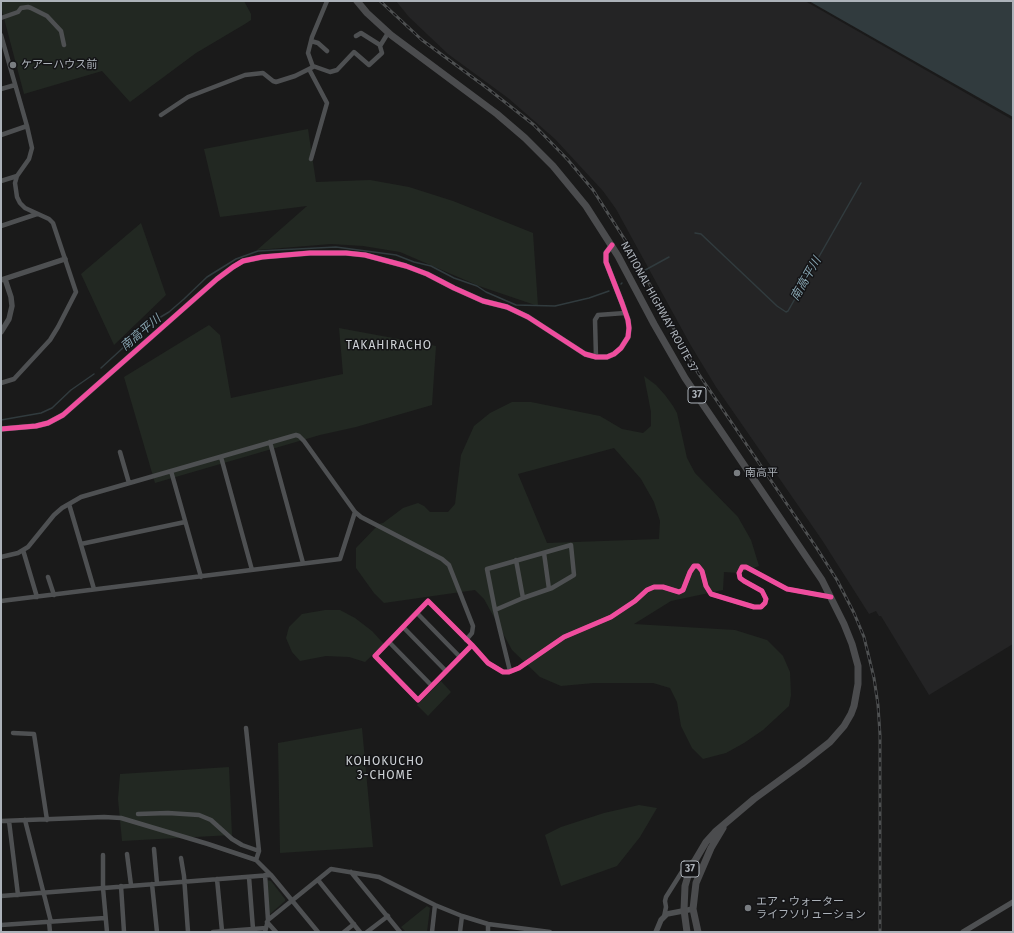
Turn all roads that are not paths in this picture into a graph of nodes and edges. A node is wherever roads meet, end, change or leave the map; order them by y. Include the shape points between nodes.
1 (327, 1) edge
2 (357, 1) edge
3 (1, 18) edge
4 (388, 33) junction
5 (1, 35) edge
6 (356, 36) dead end
7 (311, 41) junction
8 (2, 42) edge
9 (64, 45) dead end
10 (380, 45) junction
11 (326, 51) dead end
12 (311, 67) junction
13 (15, 84) junction
14 (1, 89) edge
15 (161, 115) dead end
16 (27, 126) junction
17 (1, 135) edge
18 (311, 159) dead end
19 (17, 176) junction
20 (1, 181) edge
21 (38, 214) junction
22 (1, 226) edge
23 (612, 245) junction
24 (65, 259) junction
25 (3, 280) edge
26 (625, 313) junction
27 (1, 332) edge
28 (596, 357) junction
29 (1, 382) edge
30 (1, 429) edge
31 (270, 442) junction
32 (120, 452) dead end
33 (220, 457) junction
34 (171, 471) junction
35 (129, 483) junction
36 (69, 504) junction
37 (355, 512) junction
38 (185, 522) junction
39 (81, 544) junction
40 (23, 550) junction
41 (544, 553) junction
42 (1, 556) edge
43 (516, 560) junction
44 (303, 563) junction
45 (252, 570) junction
46 (48, 577) dead end
47 (201, 577) junction
48 (549, 589) junction
49 (94, 590) junction
50 (54, 594) junction
51 (37, 597) junction
52 (831, 597) junction
53 (523, 598) junction
54 (1, 601) edge
55 (495, 610) junction
56 (417, 613) junction
57 (403, 627) junction
58 (466, 640) junction
59 (389, 642) junction
60 (472, 645) junction
61 (460, 657) junction
62 (446, 671) junction
63 (510, 671) junction
64 (432, 686) junction
65 (246, 728) dead end
66 (14, 733) dead end
67 (138, 814) dead end
68 (25, 820) junction
69 (47, 820) junction
70 (729, 820) junction
71 (1, 821) edge
72 (9, 821) junction
73 (154, 849) dead end
74 (260, 851) junction
75 (127, 854) dead end
76 (102, 855) dead end
77 (181, 858) dead end
78 (256, 860) junction
79 (694, 861) junction
80 (350, 872) junction
81 (271, 874) junction
82 (266, 875) junction
83 (249, 877) junction
84 (217, 879) junction
85 (318, 880) junction
86 (185, 881) junction
87 (155, 884) junction
88 (131, 885) junction
89 (121, 886) junction
90 (103, 888) junction
91 (44, 893) junction
92 (18, 895) junction
93 (1, 896) edge
94 (292, 900) junction
95 (1013, 902) edge
96 (435, 905) junction
97 (693, 909) junction
98 (684, 910) junction
99 (388, 916) junction
100 (462, 916) junction
101 (664, 917) junction
102 (105, 918) junction
103 (268, 921) junction
104 (50, 922) junction
105 (354, 924) junction
106 (488, 924) junction
107 (1, 925) edge
108 (253, 929) junction
109 (265, 930) edge
110 (516, 930) edge
111 (222, 931) junction
112 (50, 932) edge
113 (106, 932) edge
114 (124, 932) edge
115 (157, 932) edge
116 (188, 932) edge
117 (213, 932) edge
118 (276, 932) edge
119 (318, 932) edge
120 (344, 932) edge
121 (360, 932) edge
122 (367, 932) edge
123 (400, 932) edge
124 (432, 932) edge
125 (460, 932) edge
126 (488, 932) edge
127 (543, 932) edge
128 (550, 932) edge
129 (656, 932) edge
130 (687, 932) edge
131 (698, 932) edge
132 (963, 932) edge

1 - 7 street
2 - 4 highway, NATIONAL HIGHWAY ROUTE 37 / 37
3 - 9 street via 18,12 21,8 31,8 47,16 61,31
4 - 10 street
4 - 23 highway, NATIONAL HIGHWAY ROUTE 37 / 37 via 497,114 525,138 553,166 586,206
5 - 8 street
6 - 10 street via 361,32
7 - 11 street via 318,43
7 - 12 street via 308,53
8 - 13 street
10 - 12 street via 382,54 369,65 354,52 337,70 330,72
12 - 15 street via 276,82 262,73 246,75 188,97
12 - 18 street via 327,104
13 - 14 street
13 - 16 street
16 - 17 street
16 - 19 street via 31,153
19 - 20 street
19 - 21 street via 15,183 20,204
21 - 22 street
21 - 24 street via 53,223
23 - 26 street via 606,253 606,262
23 - 52 highway, NATIONAL HIGHWAY ROUTE 37 / 37 via 673,358
24 - 25 street
24 - 29 street via 76,292 58,327 50,340 14,379
25 - 27 street via 12,306 9,319
26 - 28 street via 629,328 625,342 611,356
26 - 28 street via 598,315 595,320
28 - 30 street via 575,348 528,316 482,301 406,266 365,255 346,253 262,257 243,261 217,279 63,415 41,425
31 - 33 street
31 - 37 street via 299,436
31 - 44 street
32 - 35 street
33 - 34 street
33 - 45 street
34 - 35 street
34 - 38 street
35 - 36 street via 81,497
36 - 39 street
36 - 40 street via 54,514
37 - 44 street via 340,559
37 - 58 street via 442,558 449,565 474,626
38 - 39 street
38 - 47 street
39 - 49 street
40 - 42 street
40 - 51 street
41 - 43 street
41 - 48 street
41 - 48 street via 571,545 574,575
43 - 53 street
43 - 55 street via 487,569
44 - 45 street
45 - 47 street
46 - 50 street
47 - 49 street
48 - 53 street
49 - 50 street
50 - 51 street
51 - 54 street
52 - 63 street via 787,589 742,567 740,578 762,591 766,599 761,607 754,607 712,594 706,586 702,570 694,566 683,590 679,592 654,587 647,590 635,602 611,618 564,637 519,668
52 - 70 highway, NATIONAL HIGHWAY ROUTE 37 / 37 via 852,644 858,666 857,694 851,714 830,742
53 - 55 street
55 - 63 street
56 - 57 street
56 - 58 street via 428,601
56 - 61 street
57 - 59 street
57 - 62 street
58 - 60 street
59 - 64 street
59 - 64 street via 375,656 380,662 418,700
60 - 61 street
60 - 63 street via 496,669
61 - 62 street
62 - 64 street
65 - 74 street
66 - 69 street via 34,734
67 - 74 street via 199,815 211,820 242,845
68 - 69 street
68 - 72 street
68 - 91 street
69 - 78 street via 121,818
70 - 79 highway, NATIONAL HIGHWAY ROUTE 37 / 37 via 706,842
70 - 97 highway, NATIONAL HIGHWAY ROUTE 37 / 37 via 702,867 696,883
71 - 72 street
72 - 92 street
73 - 87 street
74 - 78 street
75 - 88 street
76 - 90 street
77 - 86 street
78 - 81 street
79 - 98 highway, NATIONAL HIGHWAY ROUTE 37 / 37 via 685,886
79 - 101 street via 683,870 666,897
80 - 85 street via 331,869
80 - 96 street via 379,877
80 - 99 street
81 - 82 street
81 - 94 street
82 - 83 street
82 - 103 street
83 - 84 street
83 - 108 street
84 - 86 street
84 - 111 street
85 - 94 street
85 - 105 street
86 - 87 street
86 - 116 street
87 - 88 street
87 - 115 street
88 - 89 street
89 - 90 street
89 - 114 street
90 - 91 street
90 - 102 street
91 - 92 street
91 - 104 street
92 - 93 street
94 - 103 street
94 - 119 street
95 - 132 street
96 - 100 street
96 - 124 street
97 - 98 street
97 - 131 highway, NATIONAL HIGHWAY ROUTE 37 / 37
98 - 101 street via 666,914
98 - 130 highway, NATIONAL HIGHWAY ROUTE 37 / 37
99 - 122 street
99 - 123 street
100 - 106 street
100 - 125 street
101 - 129 street
102 - 104 street
102 - 113 street
103 - 109 street
103 - 118 street
104 - 107 street
104 - 112 street
105 - 120 street
105 - 121 street
106 - 110 street
106 - 126 street
108 - 109 street
108 - 111 street
110 - 127 street
111 - 117 street
127 - 128 street

